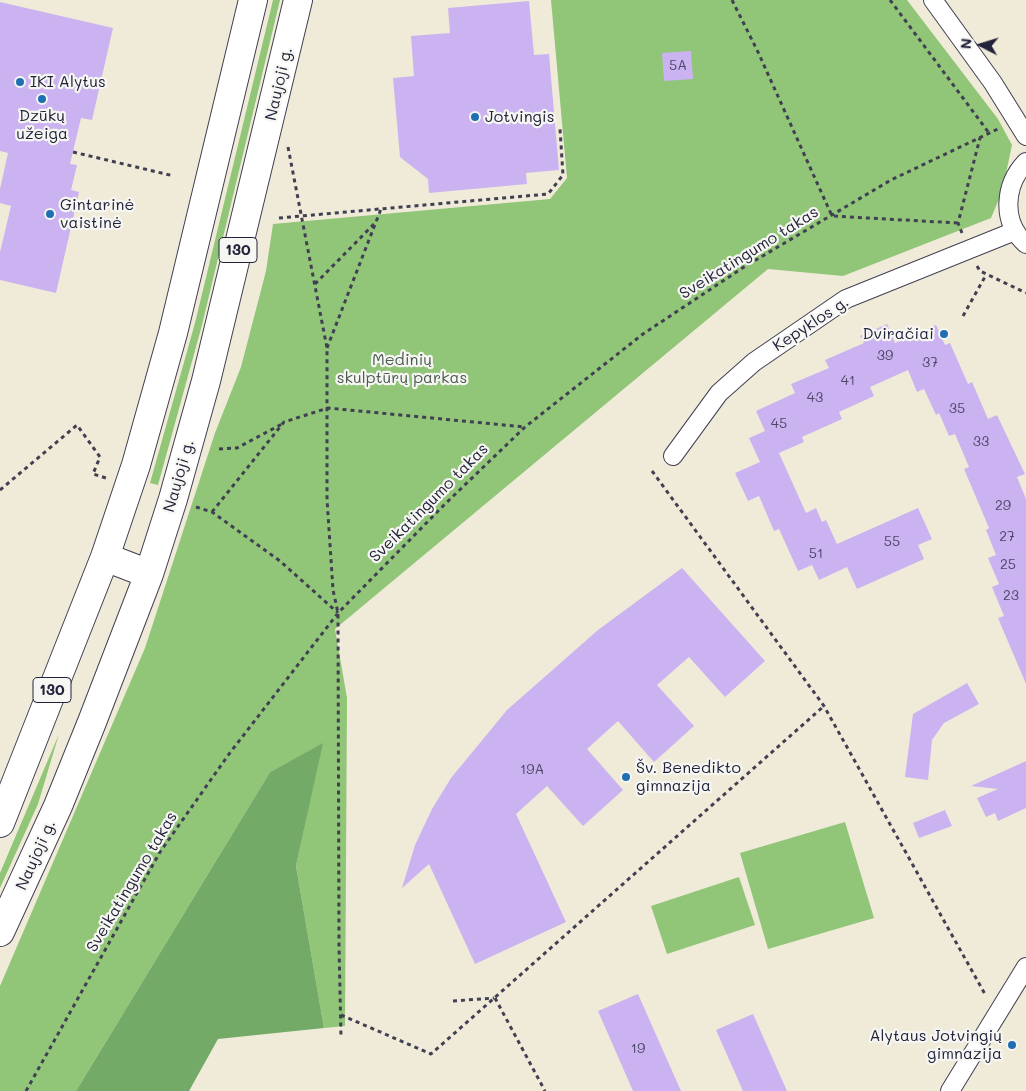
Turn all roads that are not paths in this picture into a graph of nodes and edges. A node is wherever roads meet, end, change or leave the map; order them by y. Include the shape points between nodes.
1 (253, 0) edge
2 (298, 0) edge
3 (933, 0) edge
4 (1026, 136) edge
5 (1026, 162) edge
6 (1020, 238) edge
7 (672, 456) dead end
8 (105, 557) junction
9 (148, 574) junction
10 (0, 823) edge
11 (0, 932) edge
12 (1026, 967) edge
13 (950, 1091) edge

1 - 8 main road, 130 via 156,401
2 - 9 main road, Naujoji g. / 130 via 206,381
3 - 4 street
5 - 6 street via 1010,188 1008,203 1009,217
6 - 7 street, Kepyklos g. via 846,299 747,368 719,393
8 - 9 main road
8 - 10 main road, 130
9 - 11 main road, Naujoji g. / 130 via 58,806
12 - 13 street

